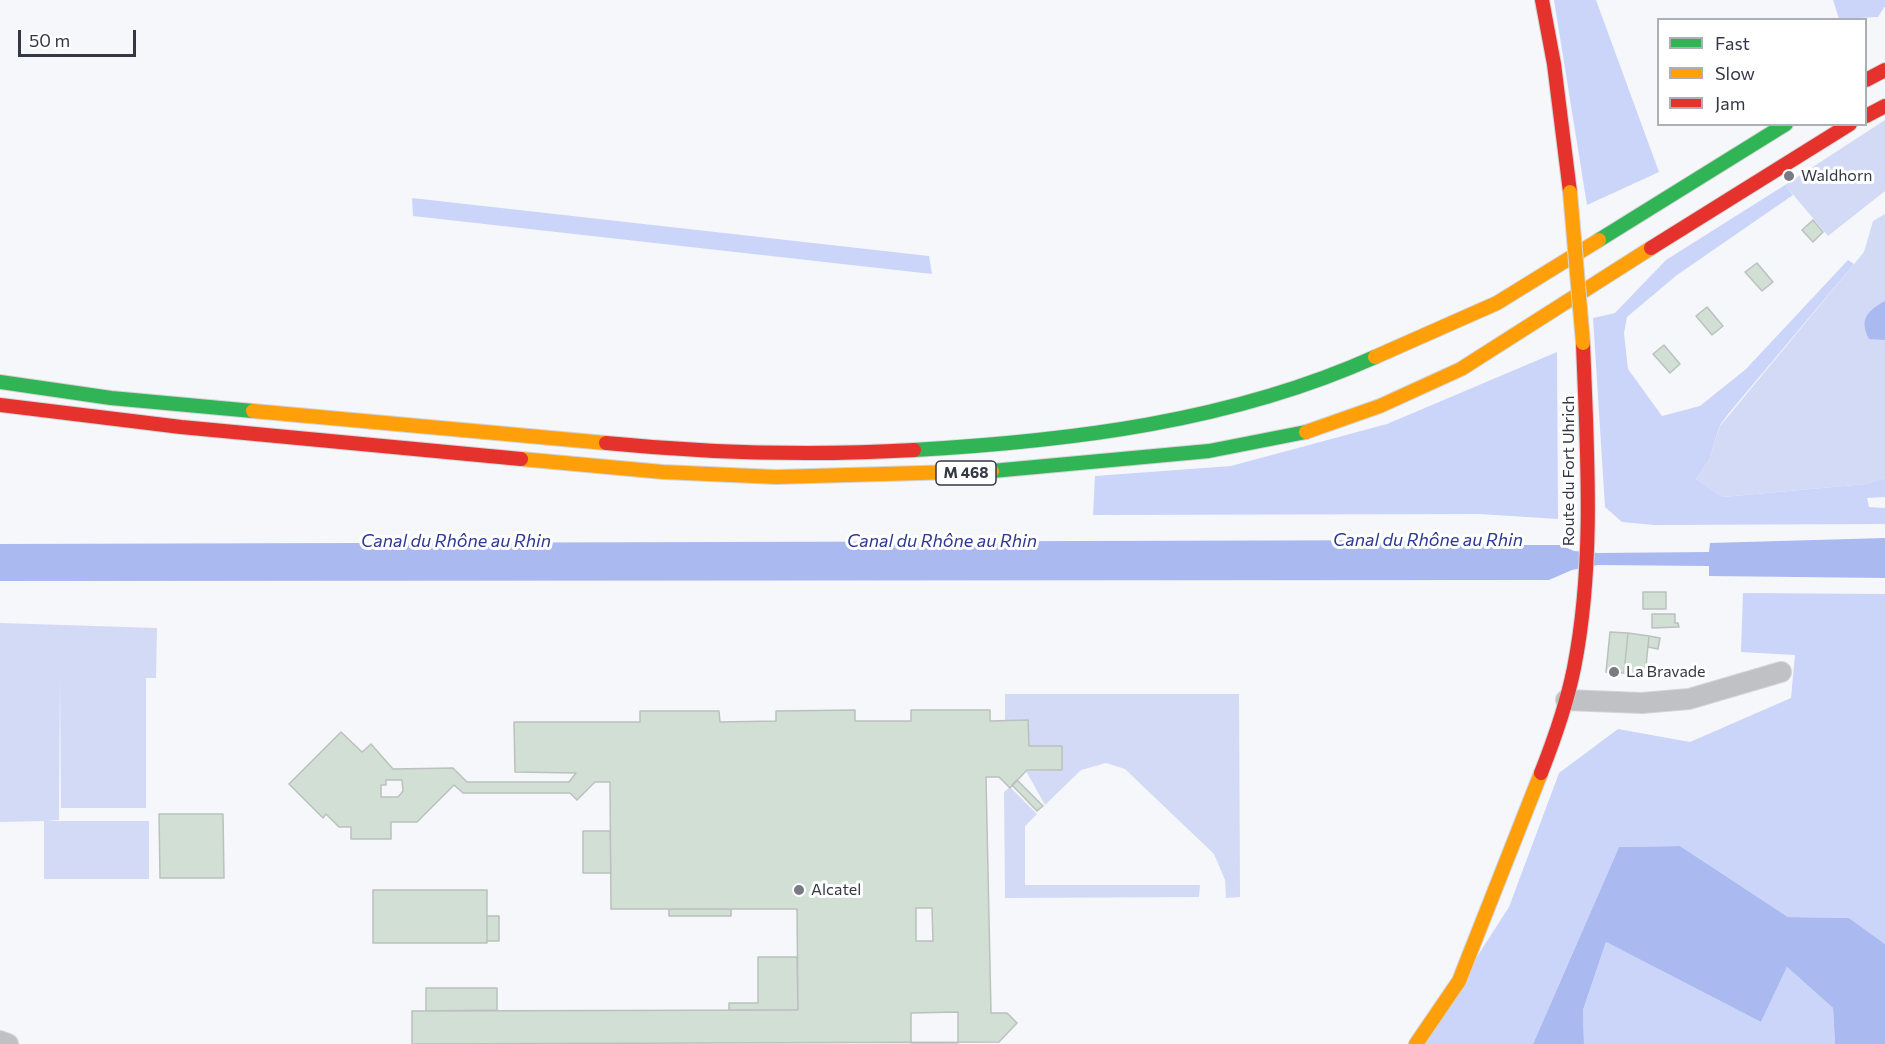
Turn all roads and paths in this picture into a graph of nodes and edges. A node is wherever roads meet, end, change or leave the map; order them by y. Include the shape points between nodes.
1 (1542, 0) edge
2 (1885, 70) edge
3 (1867, 79) edge
4 (1885, 106) edge
5 (1867, 115) edge
6 (1783, 126) edge
7 (1846, 126) edge
8 (0, 382) edge
9 (0, 405) edge
10 (1781, 672) dead end
11 (1566, 700) junction
12 (1481, 927) junction
13 (1416, 1018) dead end
14 (0, 1041) edge
15 (8, 1044) edge
16 (1416, 1044) edge

1 - 11 main road, Route du Fort Uhrich, bridge via 1570,192 1587,447 1585,590
2 - 3 main road
4 - 5 main road
6 - 8 main road, M 468 via 1497,303 1370,360 1247,404 1128,429 981,446 858,453 688,451 111,398
7 - 9 main road, M 468 via 1461,369 1380,406 1293,436 1209,451 983,472 776,477 652,471 181,427
10 - 11 street via 1689,699 1642,703
11 - 12 main road, Route du Fort Uhrich
12 - 13 main road, Route du Fort Uhrich
12 - 16 main road, Route du Fort Uhrich via 1459,981
14 - 15 street

